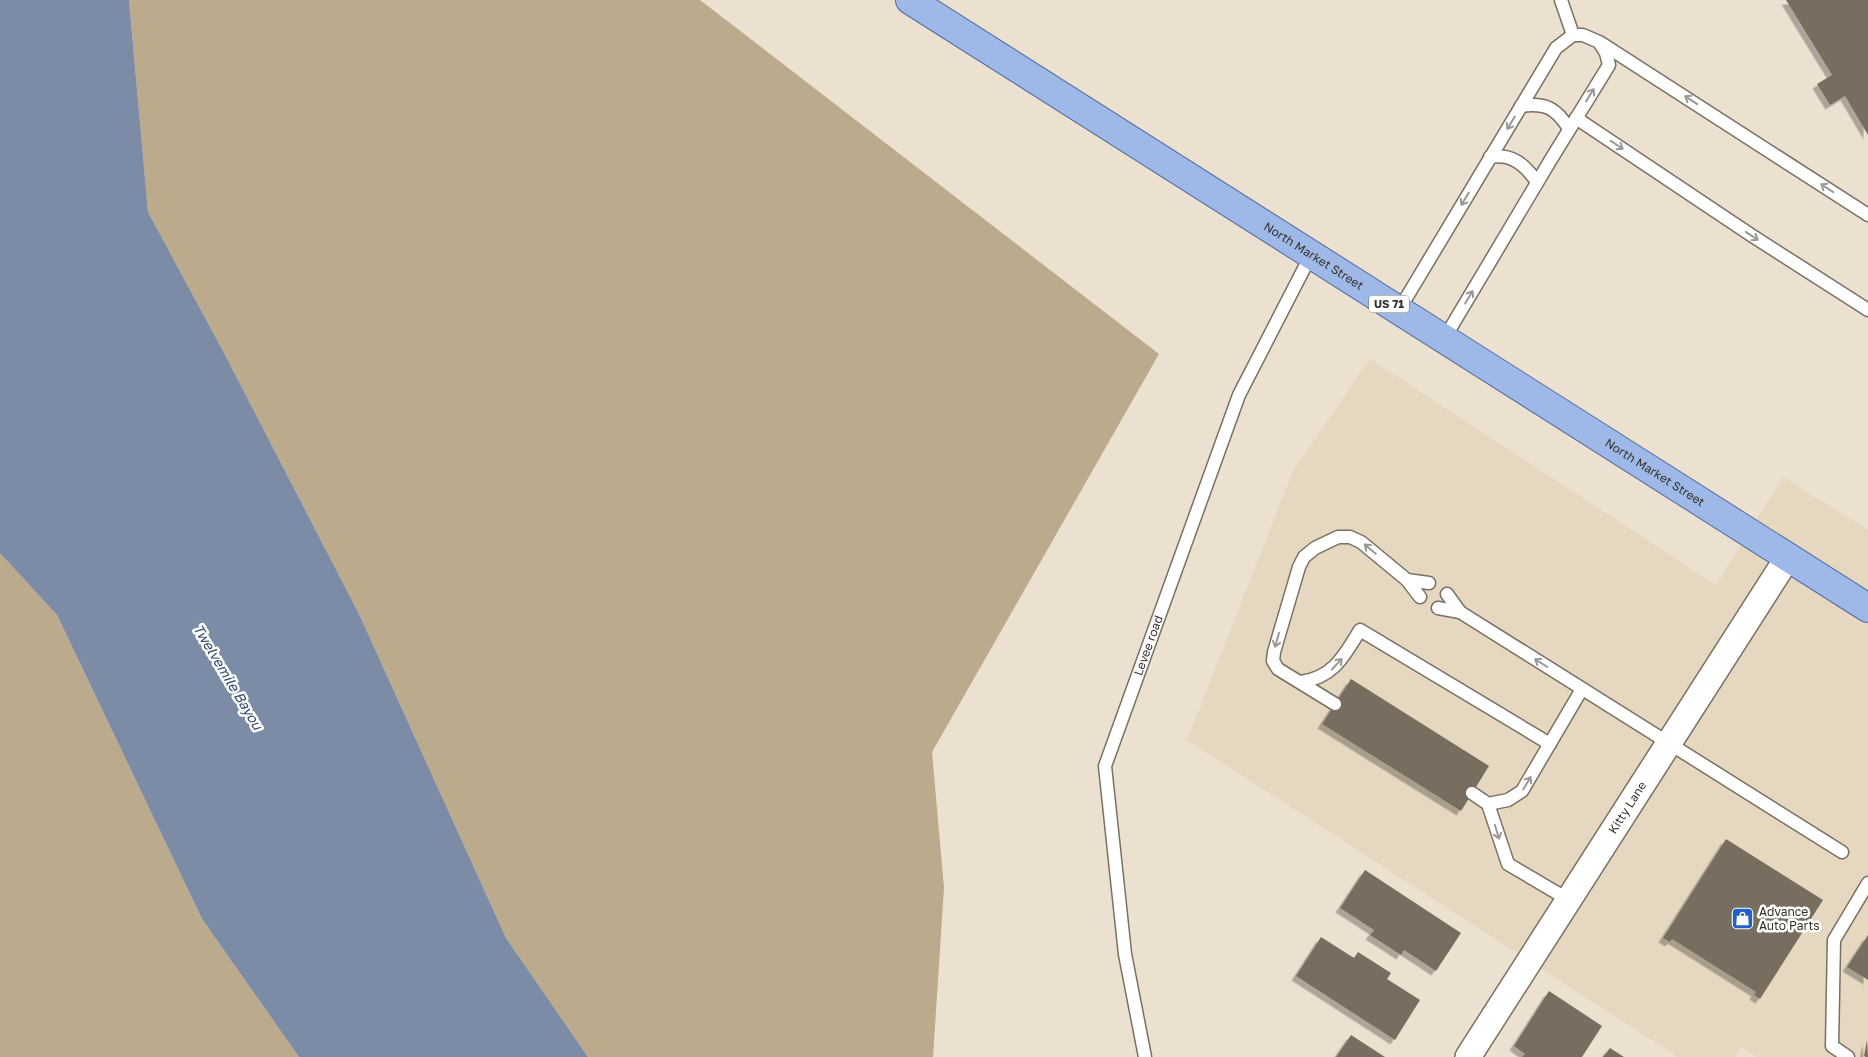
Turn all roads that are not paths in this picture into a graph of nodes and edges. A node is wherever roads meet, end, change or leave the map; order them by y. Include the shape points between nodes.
1 (910, 0) edge
2 (1561, 0) edge
3 (1573, 35) junction
4 (1600, 42) junction
5 (1521, 106) junction
6 (1573, 124) junction
7 (1490, 157) junction
8 (1537, 182) junction
9 (1868, 215) edge
10 (1311, 255) junction
11 (1399, 310) junction
12 (1868, 310) edge
13 (1444, 339) junction
14 (1788, 557) junction
15 (1407, 580) junction
16 (1428, 583) dead end
17 (1447, 594) dead end
18 (1420, 597) dead end
19 (1438, 608) dead end
20 (1868, 608) edge
21 (1460, 612) junction
22 (1301, 682) junction
23 (1582, 689) junction
24 (1335, 704) dead end
25 (1669, 743) junction
26 (1550, 744) junction
27 (1472, 793) dead end
28 (1488, 804) junction
29 (1842, 852) dead end
30 (1868, 883) edge
31 (1568, 900) junction
32 (1145, 1057) edge
33 (1468, 1057) edge
34 (1848, 1057) edge

1 - 10 main road, North Market Street / US 71
2 - 3 lane
3 - 4 lane via 1584,35
3 - 5 lane via 1556,48
6 -> 4 lane via 1610,65
9 -> 4 lane
5 - 6 lane via 1540,104
5 -> 7 lane
6 - 8 lane
6 -> 12 lane
7 - 8 lane via 1515,160
7 -> 11 lane
13 -> 8 lane
10 - 11 main road, North Market Street / US 71
10 - 32 lane, Levee road via 1239,395 1105,766 1125,954
11 - 13 main road, North Market Street / US 71
13 - 14 main road, North Market Street / US 71
14 - 20 main road, North Market Street / US 71
14 - 25 street, Kitty Lane
15 - 16 lane
15 - 18 lane
15 -> 22 lane via 1361,542 1350,537 1326,542 1304,557 1273,661 1278,669
17 - 21 lane
19 - 21 lane
23 -> 21 lane
22 - 24 lane
22 -> 26 lane via 1327,674 1342,660 1360,630
23 - 25 lane
23 - 26 lane
25 - 29 lane
25 - 31 street, Kitty Lane
28 -> 26 lane via 1508,800 1522,791
27 - 28 lane
28 -> 31 lane via 1508,864
30 - 34 lane via 1834,940 1832,1046
31 - 33 street, Kitty Lane

